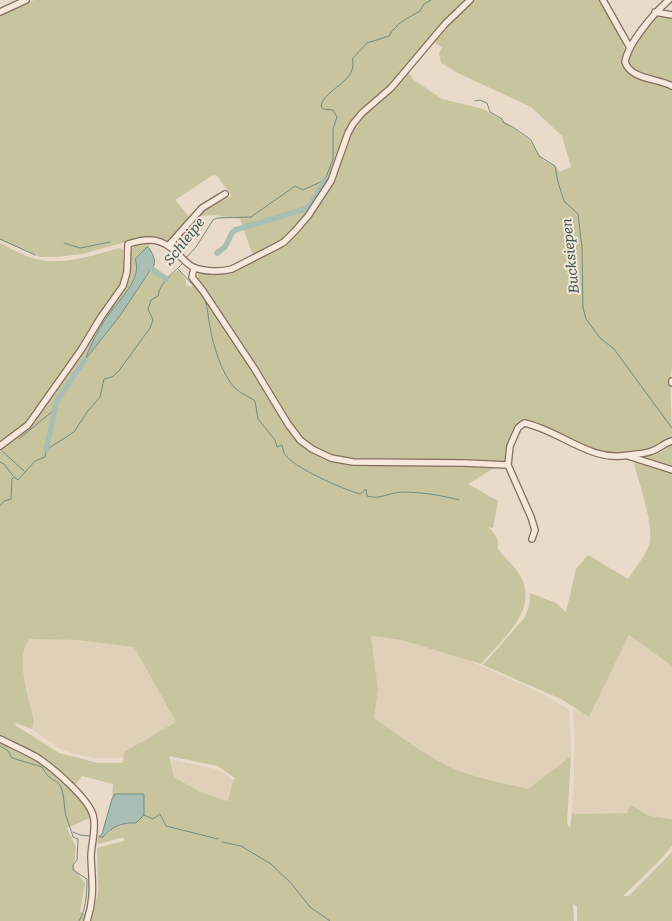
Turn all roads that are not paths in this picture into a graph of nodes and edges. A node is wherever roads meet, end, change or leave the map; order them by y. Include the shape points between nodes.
1 (26, 0) edge
2 (470, 0) edge
3 (603, 0) edge
4 (669, 0) edge
5 (0, 12) edge
6 (655, 12) junction
7 (672, 15) edge
8 (630, 48) junction
9 (672, 86) edge
10 (225, 194) dead end
11 (169, 245) junction
12 (194, 268) junction
13 (672, 441) edge
14 (0, 446) edge
15 (628, 456) junction
16 (508, 465) junction
17 (672, 470) edge
18 (532, 539) dead end
19 (0, 740) edge
20 (87, 921) edge

1 - 5 street
2 - 12 street via 445,24 391,88 353,124 331,181 295,231 275,247 232,269
3 - 8 street
4 - 6 street
6 - 7 street
6 - 8 street
8 - 9 street via 626,59 628,68
10 - 11 street via 202,208
11 - 12 street
11 - 14 street via 150,239 128,244 123,286 28,425
12 - 16 street via 192,277 288,424 312,450 353,462
13 - 15 street via 652,451
15 - 16 street via 605,456 524,423 518,428 510,446
15 - 17 street
16 - 18 street via 531,517 535,530
19 - 20 street via 38,758 68,782 91,811 94,821 91,857 94,891

